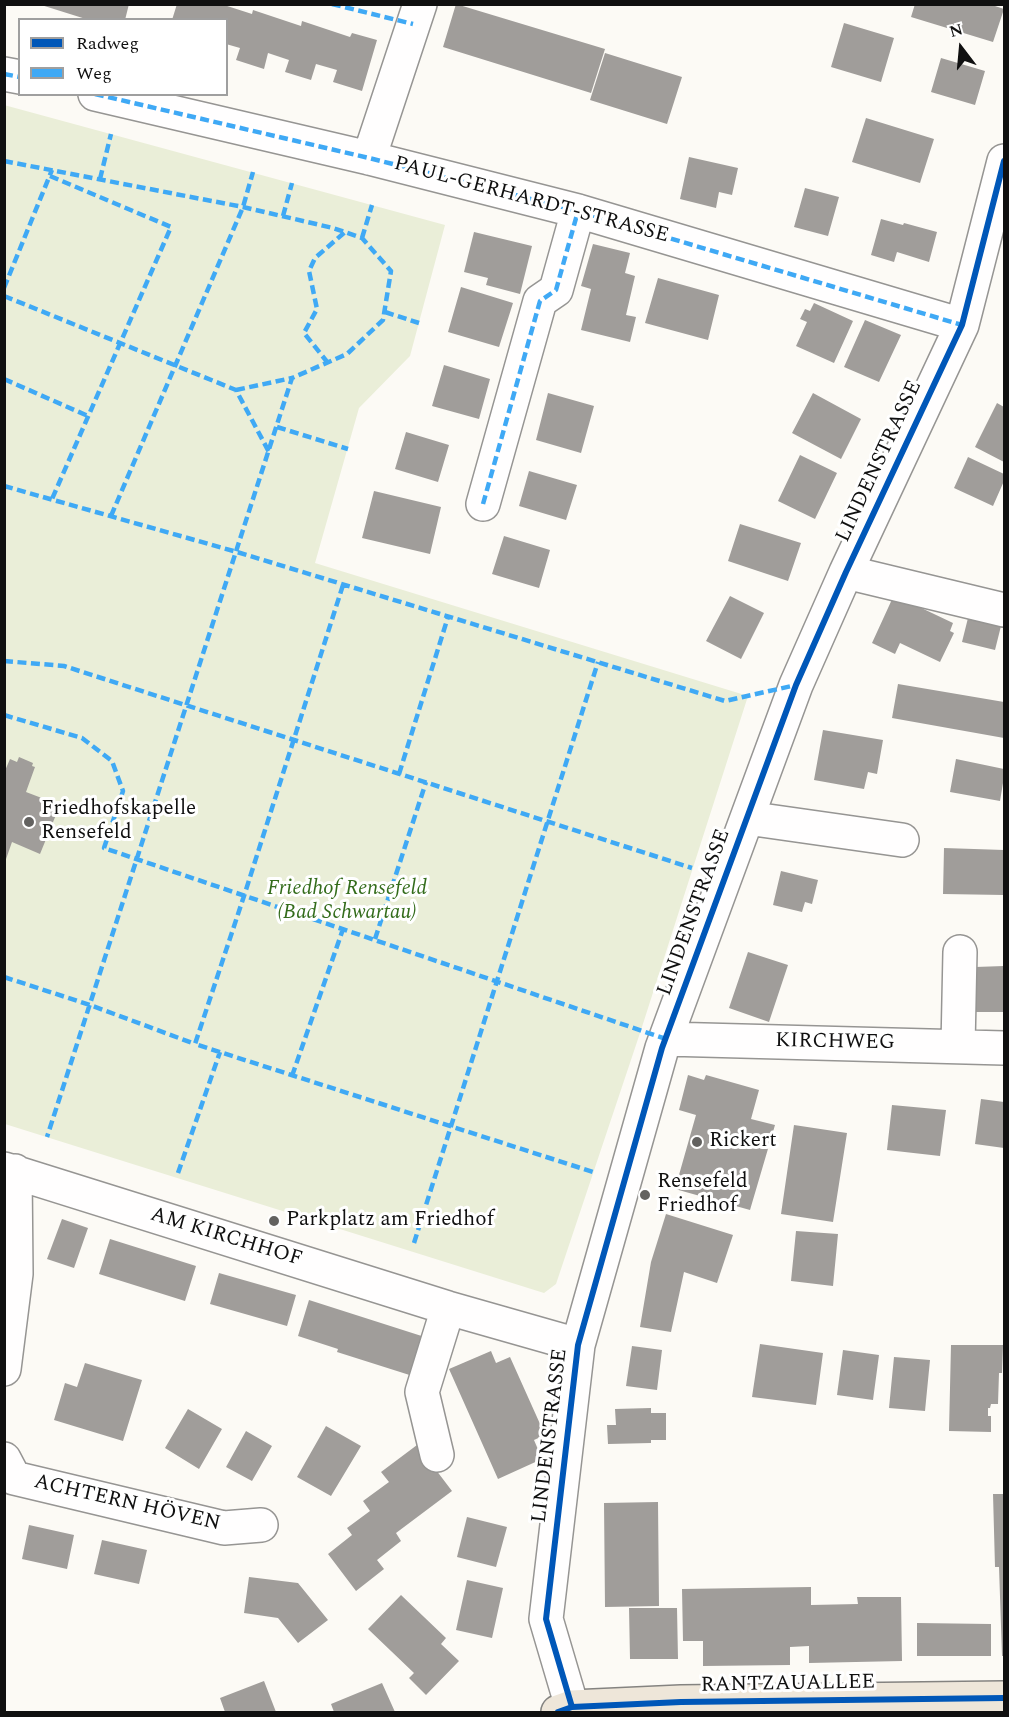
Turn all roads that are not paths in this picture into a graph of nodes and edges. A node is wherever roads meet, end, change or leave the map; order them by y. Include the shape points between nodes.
1 (420, 4) edge
2 (104, 96) edge
3 (369, 158) junction
4 (1003, 170) edge
5 (578, 211) junction
6 (962, 325) junction
7 (483, 504) dead end
8 (846, 572) junction
9 (1005, 610) edge
10 (747, 819) junction
11 (902, 840) dead end
12 (960, 952) dead end
13 (666, 1039) junction
14 (958, 1046) junction
15 (1005, 1048) edge
16 (10, 1170) edge
17 (448, 1308) junction
18 (578, 1345) junction
19 (4, 1369) edge
20 (437, 1455) dead end
21 (4, 1459) edge
22 (261, 1525) dead end
23 (1005, 1698) edge
24 (683, 1707) edge
25 (565, 1710) edge

1 - 3 street
2 - 3 street, PAUL-GERHARDT-STRASSE
3 - 5 street, PAUL-GERHARDT-STRASSE
4 - 6 street, LINDENSTRASSE
5 - 6 street, PAUL-GERHARDT-STRASSE
5 - 7 street via 556,290 540,301
6 - 8 street, LINDENSTRASSE
8 - 9 street
8 - 10 street, LINDENSTRASSE via 796,685
10 - 11 street
10 - 13 street, LINDENSTRASSE
12 - 14 street
13 - 14 street, KIRCHWEG
13 - 18 street, LINDENSTRASSE
14 - 15 street, KIRCHWEG
16 - 17 street, AM KIRCHHOF
16 - 19 street via 16,1274
17 - 18 street, AM KIRCHHOF
17 - 20 street via 422,1392
18 - 25 street, LINDENSTRASSE via 546,1619
21 - 22 street, ACHTERN HÖVEN via 14,1478 224,1528
23 - 24 main road, RANTZAUALLEE
24 - 25 main road, RANTZAUALLEE

